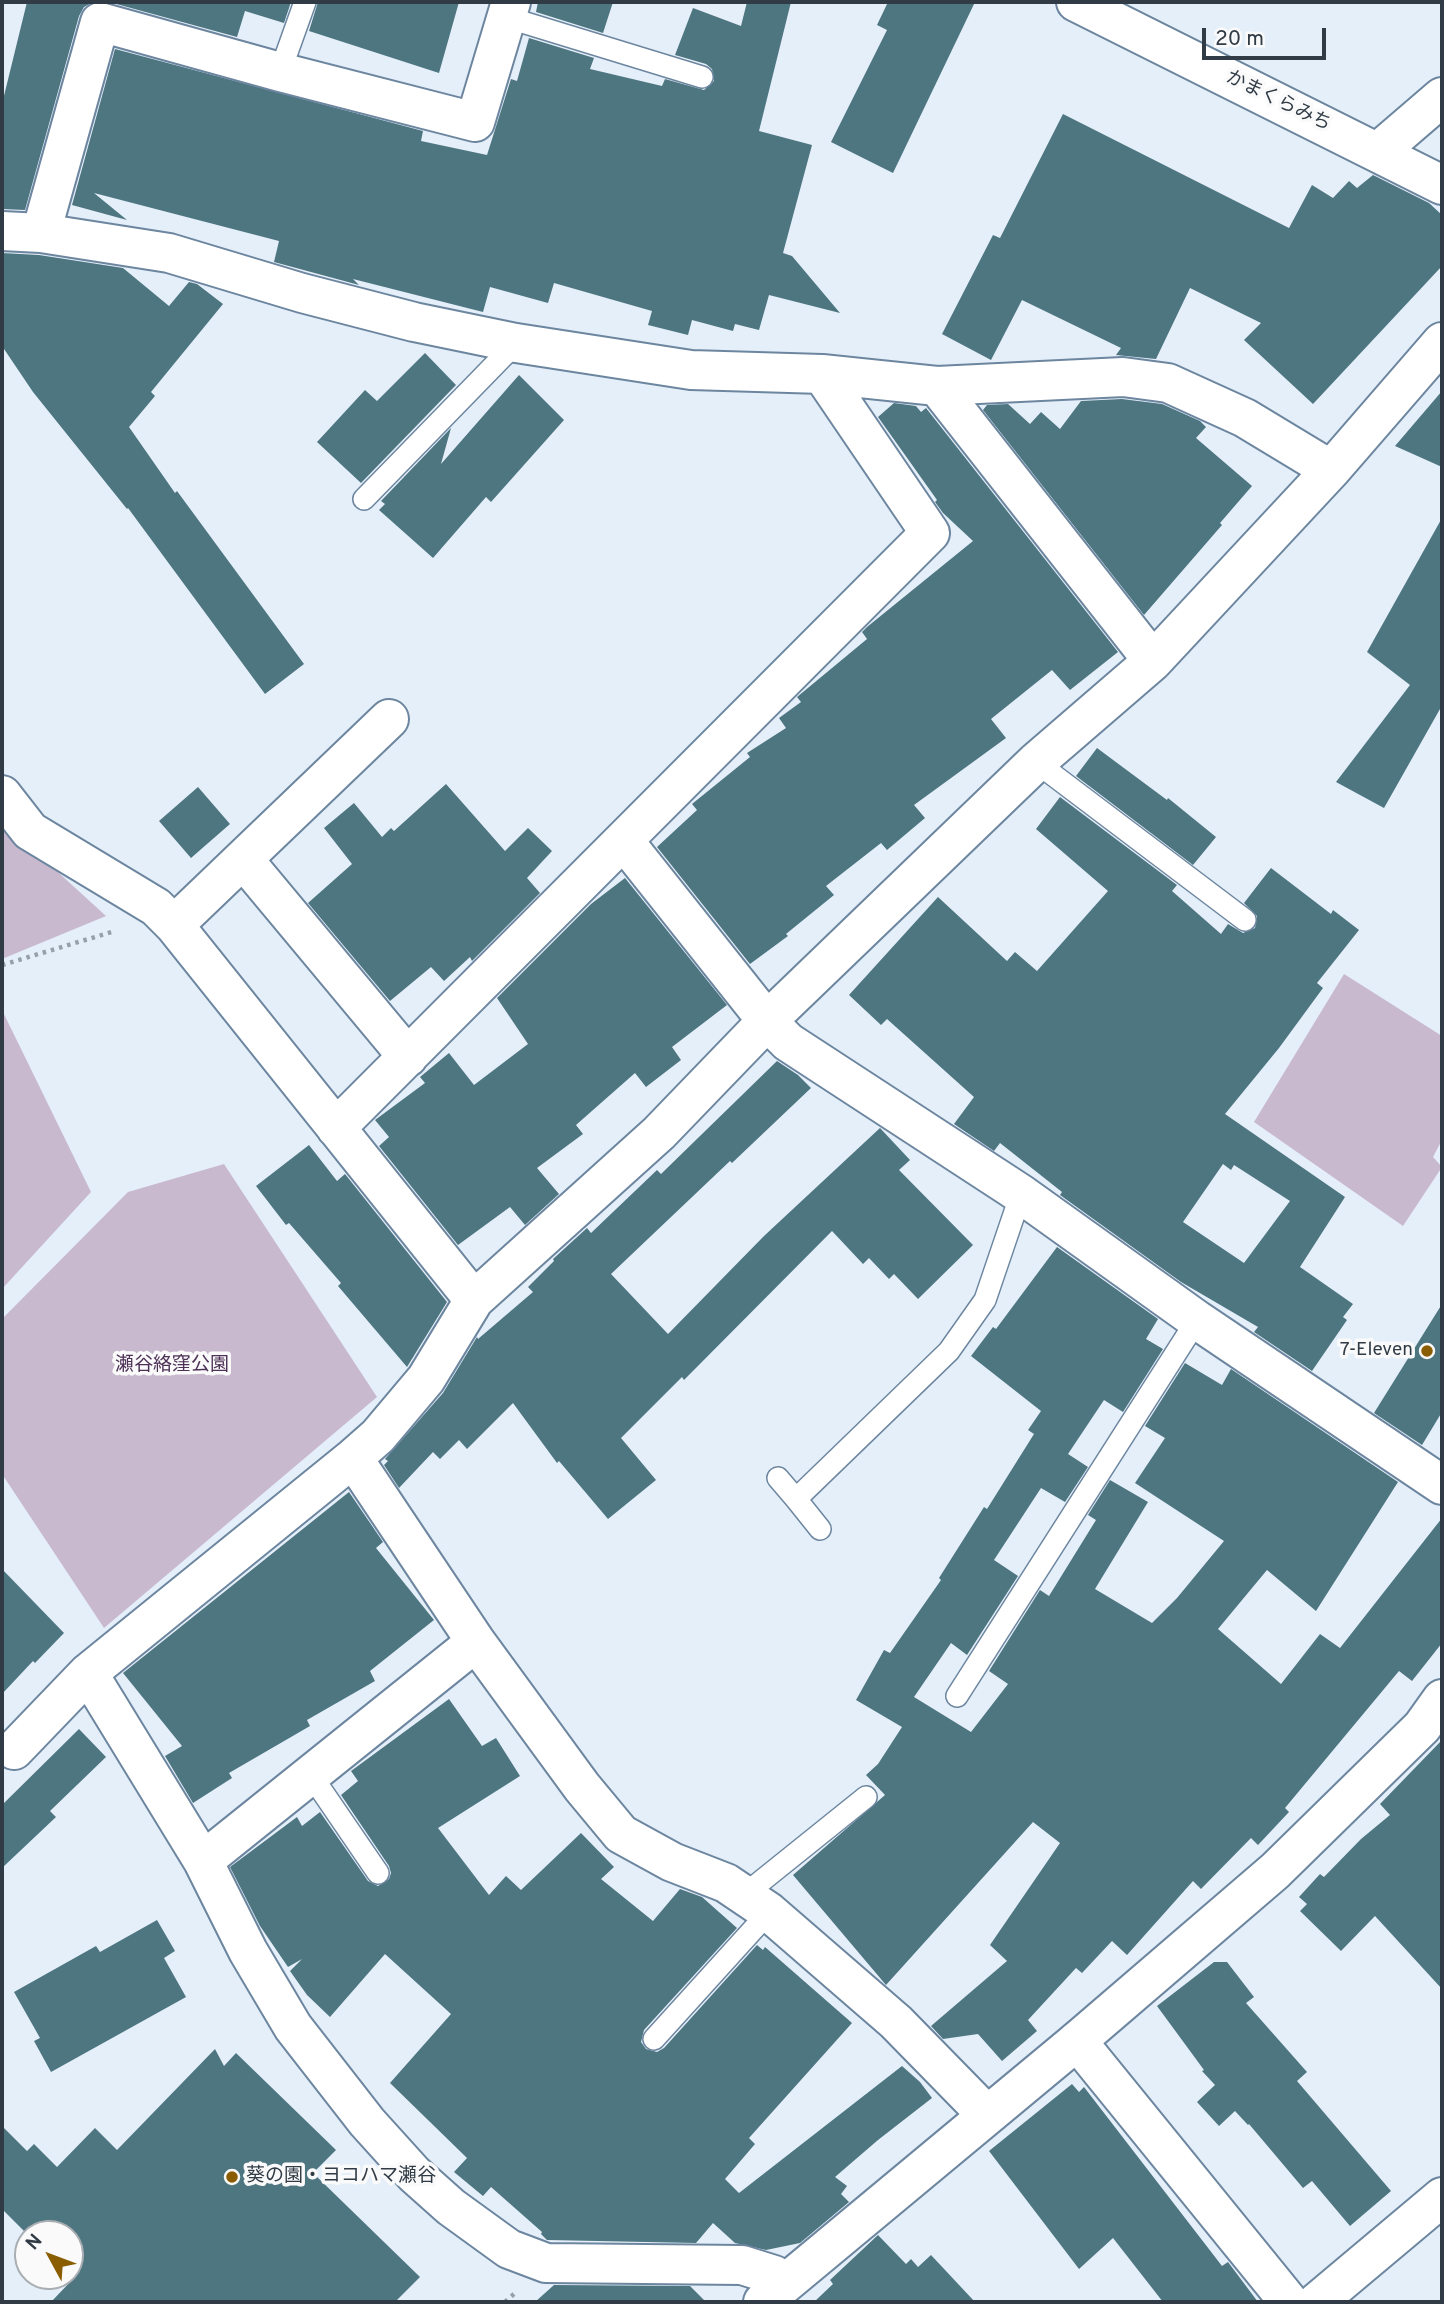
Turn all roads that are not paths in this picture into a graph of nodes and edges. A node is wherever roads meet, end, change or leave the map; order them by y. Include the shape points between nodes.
1 (305, 2) edge
2 (1076, 2) edge
3 (508, 10) edge
4 (280, 72) junction
5 (702, 77) dead end
6 (1442, 97) edge
7 (1378, 152) junction
8 (1442, 185) edge
9 (2, 231) edge
10 (41, 233) junction
11 (1442, 342) edge
12 (516, 343) junction
13 (822, 374) junction
14 (937, 386) junction
15 (1331, 470) junction
16 (364, 499) dead end
17 (1153, 661) junction
18 (389, 719) dead end
19 (1036, 761) junction
20 (2, 795) edge
21 (624, 841) junction
22 (243, 859) junction
23 (169, 920) junction
24 (1245, 920) dead end
25 (767, 1021) junction
26 (408, 1056) junction
27 (336, 1128) junction
28 (1021, 1194) junction
29 (474, 1300) junction
30 (1197, 1320) junction
31 (353, 1458) junction
32 (778, 1478) dead end
33 (1442, 1485) edge
34 (796, 1499) junction
35 (820, 1529) dead end
36 (476, 1642) junction
37 (88, 1673) junction
38 (957, 1696) dead end
39 (1442, 1699) edge
40 (8, 1743) edge
41 (311, 1775) junction
42 (866, 1797) dead end
43 (203, 1861) junction
44 (379, 1873) dead end
45 (756, 1904) junction
46 (654, 2039) dead end
47 (1077, 2041) junction
48 (987, 2115) junction
49 (1442, 2197) edge
50 (771, 2297) edge
51 (1289, 2302) edge
52 (1317, 2302) edge

1 - 4 lane
2 - 7 street, かまくらみち
3 - 4 street via 475,122
3 - 5 lane
4 - 10 street via 100,22
6 - 7 street
7 - 8 street, かまくらみち
9 - 10 street
10 - 12 street via 169,253 302,293
11 - 15 street
12 - 13 street via 691,370
12 - 16 lane
13 - 14 street
13 - 21 street via 930,533
14 - 15 street via 1123,377 1168,383 1245,418
14 - 17 street
15 - 17 street
17 - 19 street
18 - 22 street
19 - 24 lane
19 - 25 street
20 - 23 street via 30,831 156,907
21 - 25 street
21 - 26 street
22 - 23 street
22 - 26 street
23 - 27 street
25 - 28 street via 788,1042
25 - 29 street via 659,1133
26 - 27 street
27 - 29 street
28 - 30 street
28 - 34 lane via 985,1300 949,1352
29 - 31 street via 426,1379
30 - 33 street
30 - 38 lane
31 - 36 street
31 - 37 street
32 - 34 lane
34 - 35 lane
36 - 41 street
36 - 45 street via 621,1834 672,1862 726,1883
37 - 40 street
37 - 43 street
39 - 47 street via 1422,1727 1275,1871
41 - 43 street
41 - 44 lane
42 - 45 lane
43 - 50 street via 293,2027 414,2174 481,2231 509,2249 546,2263 743,2265 774,2275
45 - 46 lane
45 - 48 street via 896,2022
47 - 48 street
47 - 51 street
48 - 50 street
49 - 52 street

